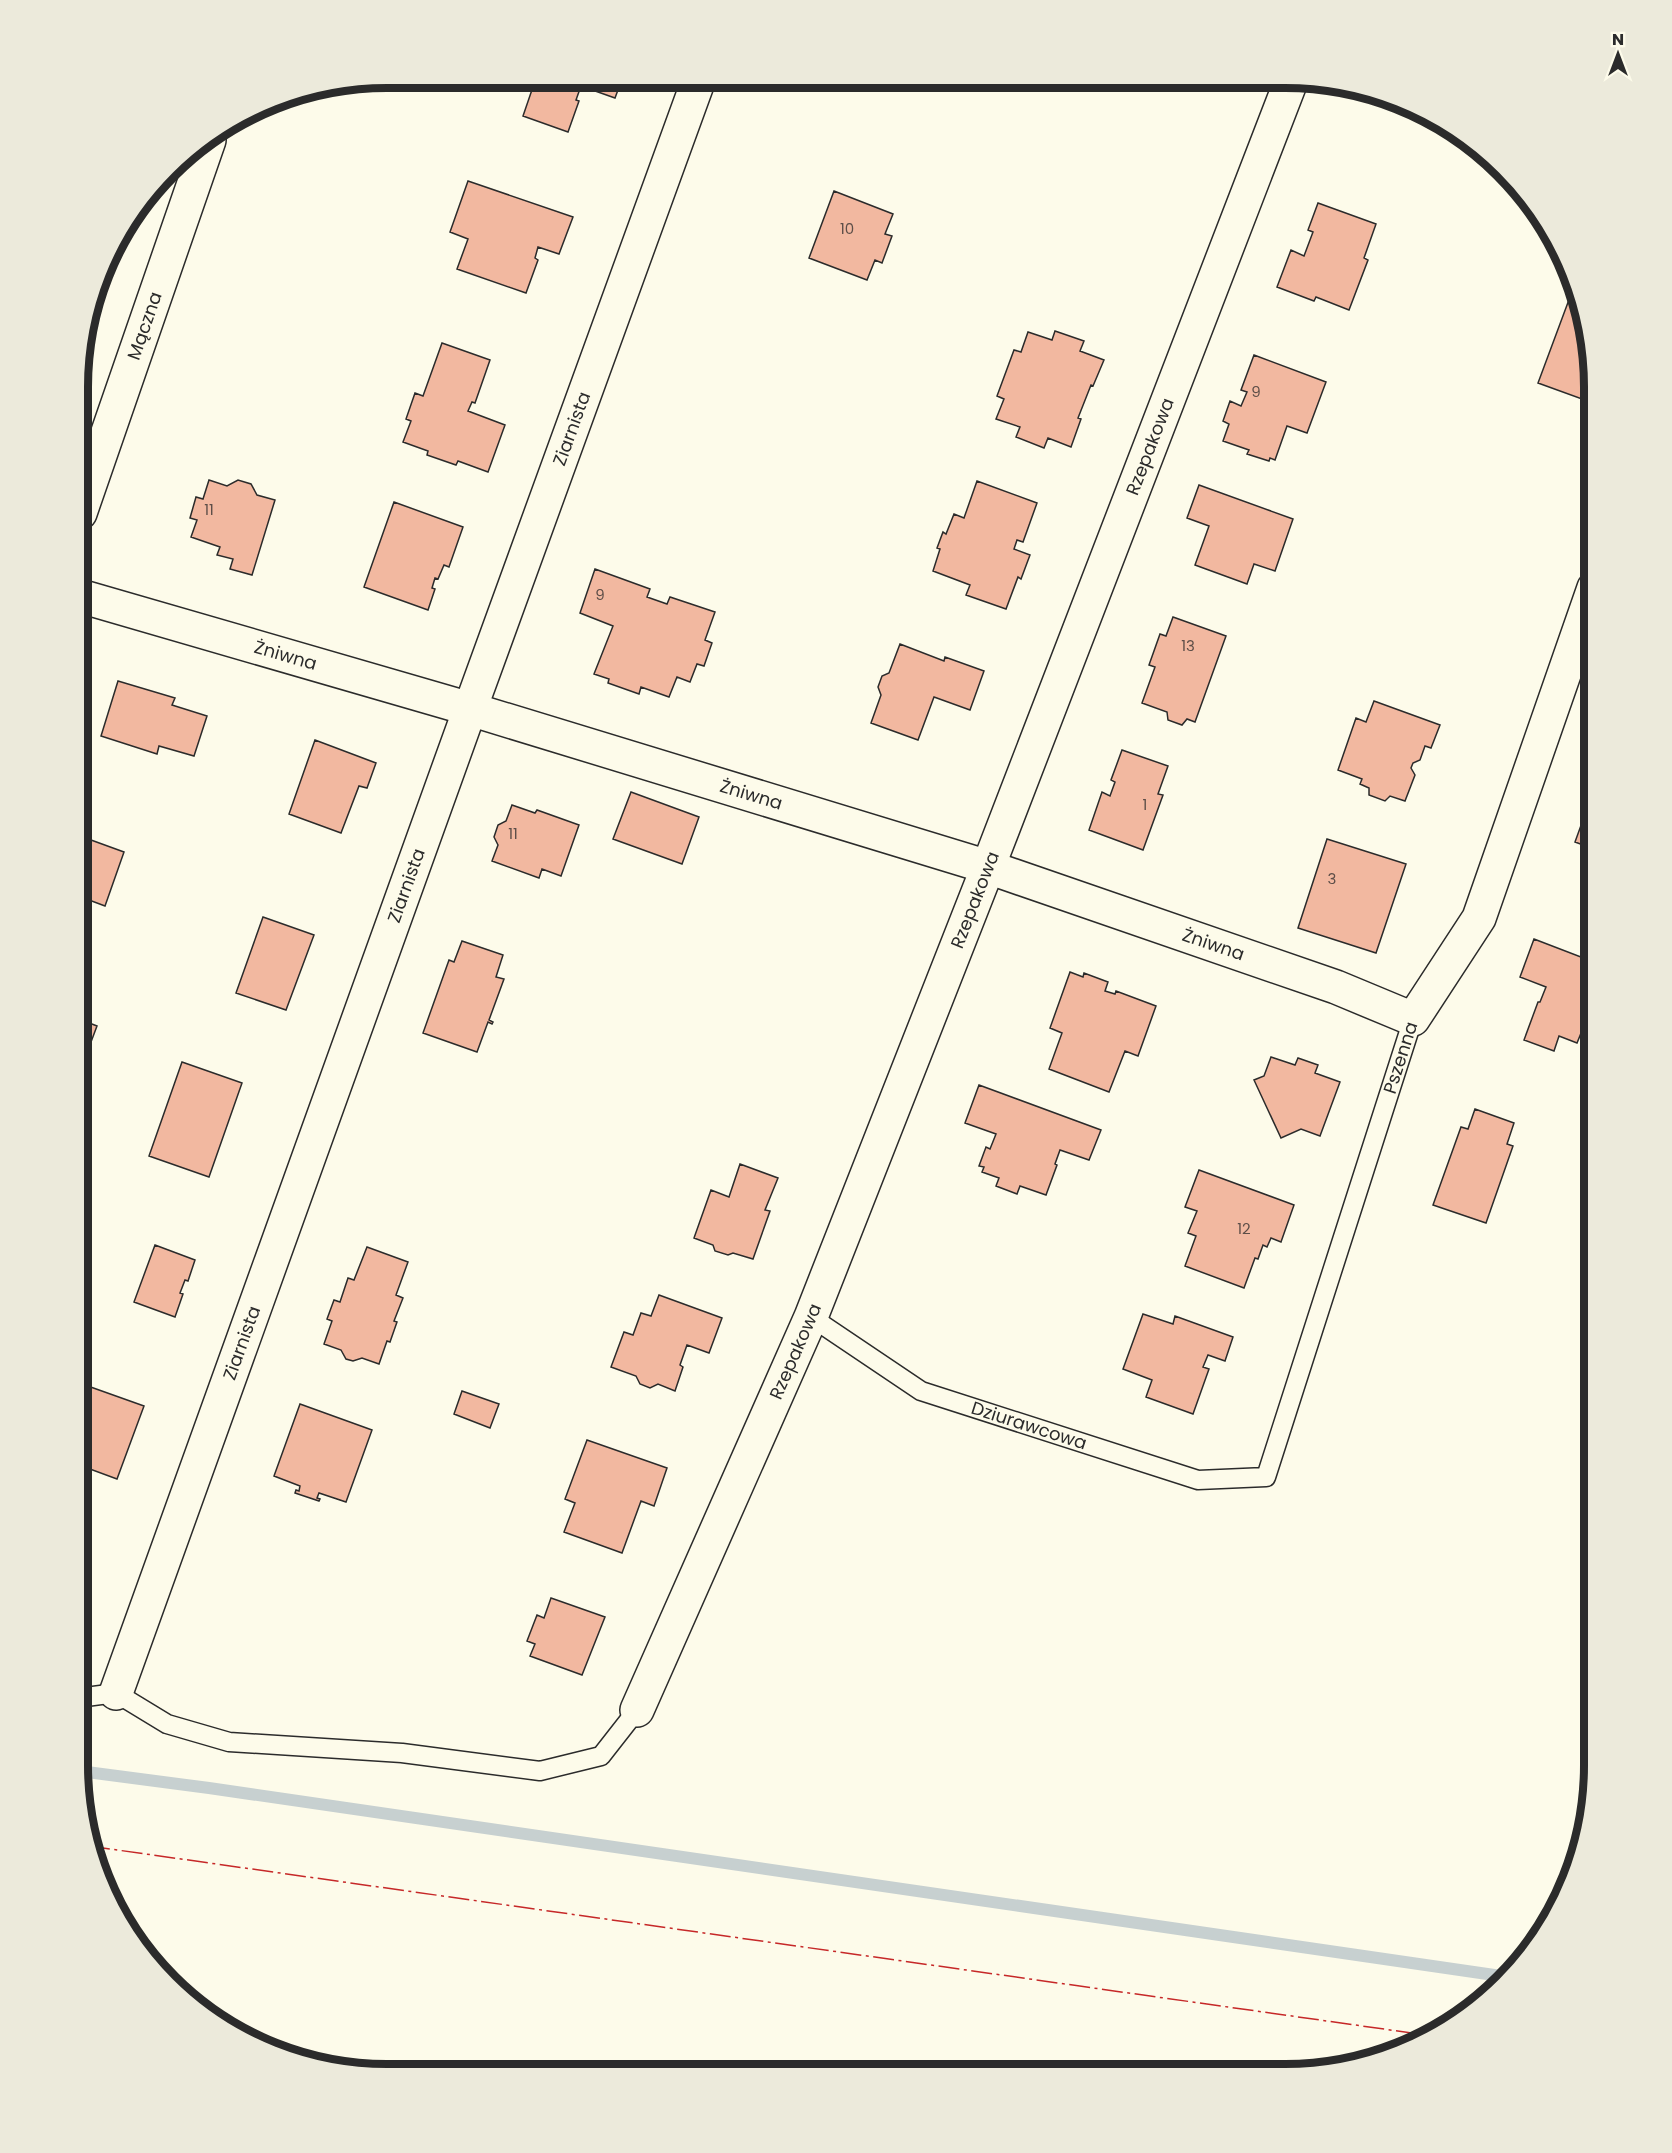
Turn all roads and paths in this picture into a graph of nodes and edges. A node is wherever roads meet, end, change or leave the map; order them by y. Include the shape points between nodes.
1 (696, 88) edge
2 (1288, 88) edge
3 (206, 150) edge
4 (88, 490) edge
5 (88, 598) edge
6 (1584, 617) edge
7 (470, 709) junction
8 (988, 867) junction
9 (1413, 1019) junction
10 (811, 1317) junction
11 (1266, 1477) joint
12 (116, 1693) junction
13 (88, 1697) edge
14 (637, 1710) joint

1 - 7 street, Ziarnista
2 - 8 street, Rzepakowa
3 - 4 street, Mączna
5 - 7 street, Żniwna
6 - 9 street, Pszenna via 1479,918
7 - 8 street, Żniwna
7 - 12 street, Ziarnista
8 - 9 street, Żniwna via 1336,987
8 - 10 street, Rzepakowa
9 - 11 lane, Pszenna
10 - 11 lane, Dziurawcowa via 921,1391 1198,1480
10 - 14 street, Rzepakowa
12 - 13 lane
12 - 14 lane via 167,1724 229,1742 402,1753 540,1771 601,1756

